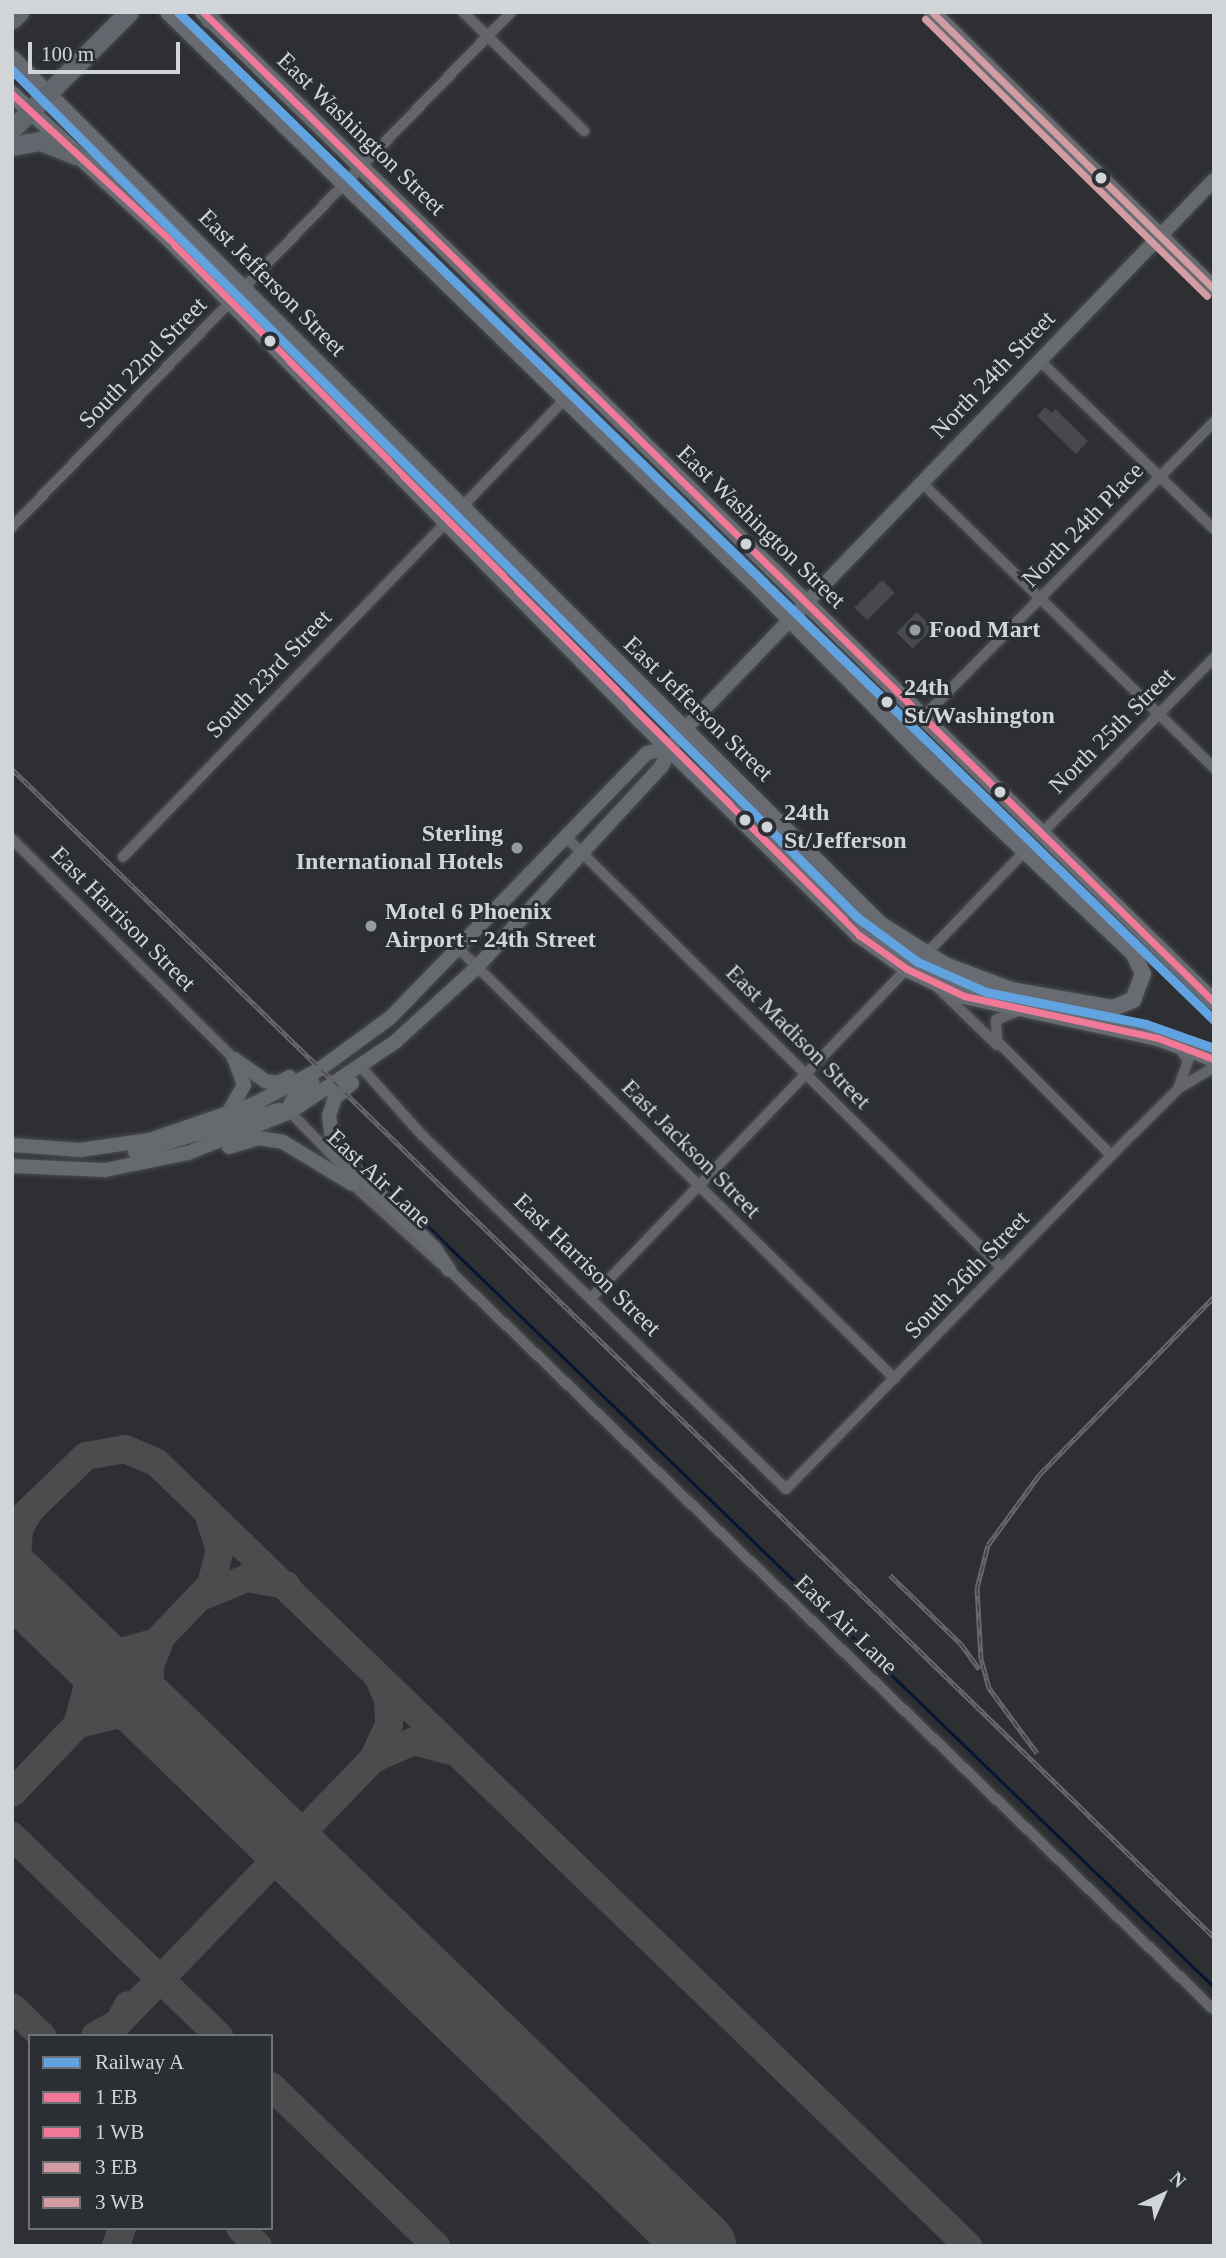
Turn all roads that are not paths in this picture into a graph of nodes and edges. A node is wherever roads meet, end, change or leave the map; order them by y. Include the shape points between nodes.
1 (19, 12) edge
2 (129, 12) edge
3 (168, 12) edge
4 (463, 12) edge
5 (511, 12) edge
6 (932, 12) edge
7 (207, 14) edge
8 (12, 19) edge
9 (487, 37) junction
10 (12, 58) edge
11 (49, 92) junction
12 (12, 94) edge
13 (30, 111) junction
14 (12, 129) edge
15 (584, 131) dead end
16 (12, 146) edge
17 (75, 155) junction
18 (362, 166) junction
19 (1214, 180) edge
20 (344, 184) junction
21 (1160, 236) junction
22 (244, 288) junction
23 (486, 289) junction
24 (1214, 289) edge
25 (231, 302) junction
26 (1039, 360) junction
27 (546, 380) junction
28 (565, 399) junction
29 (1214, 422) edge
30 (1160, 477) junction
31 (921, 482) junction
32 (463, 507) junction
33 (447, 521) junction
34 (12, 527) edge
35 (1214, 529) edge
36 (497, 542) junction
37 (1040, 599) junction
38 (806, 603) junction
39 (789, 621) junction
40 (564, 643) junction
41 (1214, 659) edge
42 (1159, 714) junction
43 (922, 718) junction
44 (685, 728) junction
45 (667, 748) junction
46 (1214, 768) edge
47 (1041, 834) junction
48 (565, 836) junction
49 (12, 839) edge
50 (1026, 850) junction
51 (581, 853) junction
52 (123, 857) dead end
53 (1075, 897) junction
54 (459, 948) junction
55 (925, 955) junction
56 (477, 967) junction
57 (907, 969) junction
58 (932, 982) junction
59 (415, 990) junction
60 (1139, 993) joint
61 (1053, 998) junction
62 (1213, 1001) edge
63 (1018, 1011) junction
64 (390, 1018) junction
65 (1176, 1044) junction
66 (1005, 1051) junction
67 (234, 1059) junction
68 (1214, 1059) edge
69 (1214, 1067) edge
70 (364, 1071) junction
71 (807, 1076) junction
72 (1178, 1089) junction
73 (287, 1112) junction
74 (226, 1115) junction
75 (12, 1145) edge
76 (95, 1149) junction
77 (1111, 1155) junction
78 (12, 1166) edge
79 (105, 1170) junction
80 (352, 1184) junction
81 (699, 1186) junction
82 (1002, 1268) junction
83 (449, 1270) junction
84 (591, 1298) junction
85 (895, 1379) junction
86 (786, 1489) joint
87 (1214, 2010) edge

1 - 8 highway
2 - 11 highway
3 - 20 main road, East Washington Street
4 - 9 street
5 - 9 street, South 22nd Street
6 - 21 main road
7 - 18 main road, East Washington Street
9 - 15 street
9 - 18 street, South 22nd Street
10 - 11 main road, East Jefferson Street
11 - 13 highway
11 - 22 main road, East Jefferson Street
12 - 13 main road, East Jefferson Street
13 - 14 highway
13 - 17 main road, East Jefferson Street
16 - 17 highway via 41,141
17 - 25 main road, East Jefferson Street
18 - 20 street, South 22nd Street
18 - 23 main road, East Washington Street
19 - 21 main road, North 24th Street
20 - 22 street, South 22nd Street
20 - 27 main road, East Washington Street
21 - 24 main road
21 - 26 main road, North 24th Street
22 - 25 street, South 22nd Street
22 - 32 main road, East Jefferson Street
23 - 27 main road, East Washington Street
23 - 38 main road, East Washington Street
25 - 33 main road, East Jefferson Street
25 - 34 street, South 22nd Street
26 - 30 street
26 - 31 main road, North 24th Street
27 - 28 main road, East Washington Street
28 - 32 street
28 - 39 main road, East Washington Street
29 - 30 street, North 24th Place
30 - 35 street
30 - 37 street, North 24th Place
31 - 37 street
31 - 38 main road, North 24th Street
32 - 36 main road, East Jefferson Street
33 - 40 main road, East Jefferson Street
33 - 52 street, South 23rd Street
36 - 40 main road, East Jefferson Street
36 - 44 main road, East Jefferson Street
37 - 42 street
37 - 43 street, North 24th Place
38 - 39 main road, North 24th Street
38 - 43 main road, East Washington Street
39 - 44 main road, North 24th Street
39 - 50 main road, East Washington Street
40 - 45 main road, East Jefferson Street
41 - 42 street, North 25th Street
42 - 46 street
42 - 47 street, North 25th Street
43 - 47 main road, East Washington Street
44 - 45 main road, North 24th Street
44 - 55 main road, East Jefferson Street via 880,924
45 - 48 main road via 647,752
45 - 51 main road via 662,766
45 - 57 main road, East Jefferson Street via 839,918
47 - 62 main road, East Washington Street
48 - 51 street, East Madison Street
48 - 54 main road
49 - 67 street, East Harrison Street
50 - 53 main road, East Washington Street
50 - 55 street
51 - 56 main road
51 - 71 street, East Madison Street
53 - 60 main road, East Washington Street via 1138,959 1143,974
53 - 62 main road via 1112,917 1183,982
54 - 56 street, East Jackson Street
54 - 59 main road
55 - 61 main road, East Jefferson Street via 1002,987
56 - 70 main road
56 - 81 street, East Jackson Street
57 - 58 main road, East Jefferson Street
57 - 71 street
58 - 63 main road, East Jefferson Street
58 - 66 street, East Jefferson Street
59 - 64 main road
59 - 67 main road via 331,1052 278,1083
60 - 61 main road, East Jefferson Street via 1113,1008
61 - 65 main road, East Jefferson Street via 1103,1020 1160,1033
63 - 65 main road, East Jefferson Street
63 - 66 street via 1000,1016 994,1025
64 - 73 main road via 354,1056 299,1091
64 - 74 main road via 320,1069
65 - 68 main road, East Jefferson Street
65 - 72 street via 1188,1061
66 - 77 street, East Jefferson Street
67 - 74 main road via 243,1092
69 - 72 street, South 26th Street
70 - 73 main road
70 - 83 main road via 335,1098 329,1140
70 - 84 street, East Harrison Street
71 - 81 street
71 - 82 street, East Madison Street
72 - 77 street, South 26th Street
73 - 76 main road via 269,1111 142,1151
73 - 79 main road via 188,1153
73 - 80 street, East Air Lane
73 - 83 street, East Air Lane
74 - 76 main road via 159,1137
75 - 76 main road
77 - 82 street, South 26th Street
78 - 79 main road
79 - 80 main road via 155,1170 265,1139 298,1148
80 - 83 street, East Air Lane
81 - 84 street
81 - 85 street, East Jackson Street
82 - 85 street, South 26th Street
83 - 87 street, East Air Lane
84 - 86 street, East Harrison Street
85 - 86 street, South 26th Street

